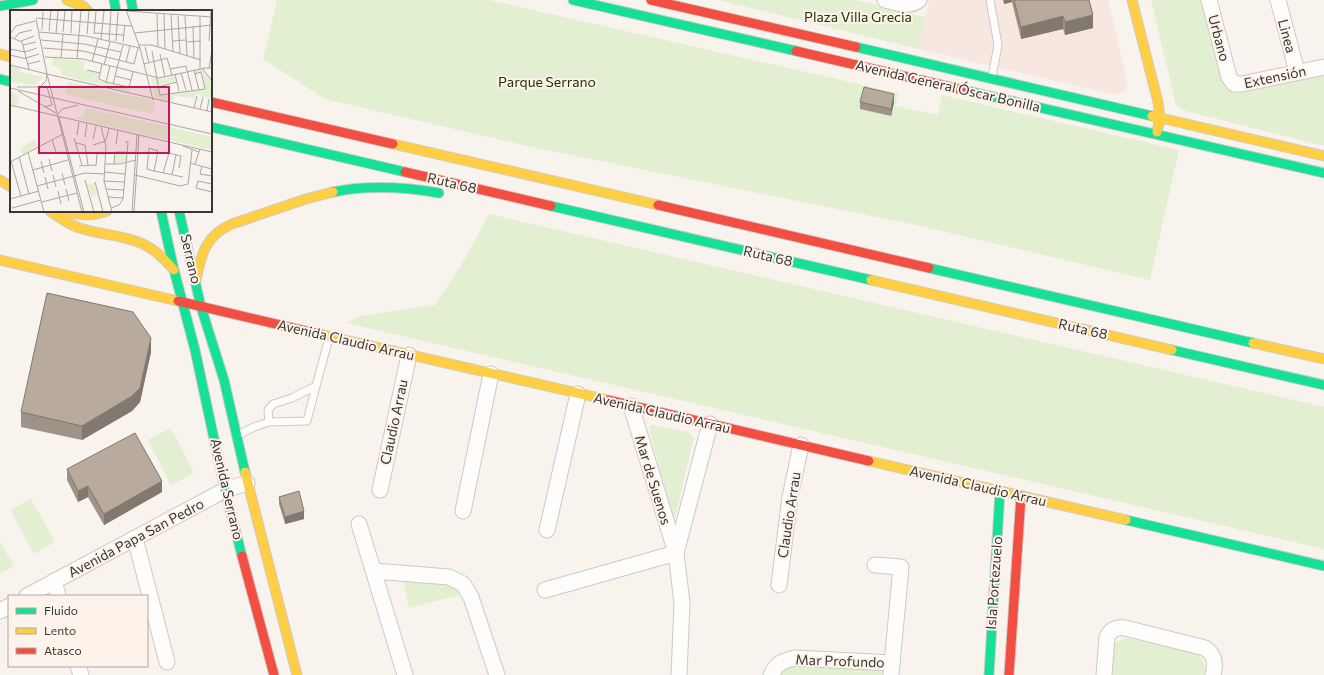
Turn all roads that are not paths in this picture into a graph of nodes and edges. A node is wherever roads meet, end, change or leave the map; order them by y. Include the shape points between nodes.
1 (10, 0) edge
2 (33, 0) edge
3 (67, 0) edge
4 (114, 0) edge
5 (131, 0) edge
6 (573, 0) edge
7 (650, 0) edge
8 (886, 0) edge
9 (919, 0) edge
10 (990, 0) edge
11 (1132, 0) edge
12 (1209, 0) edge
13 (1278, 0) edge
14 (1, 6) edge
15 (87, 10) edge
16 (116, 10) edge
17 (133, 10) edge
18 (0, 54) edge
19 (10, 56) edge
20 (1324, 67) edge
21 (1297, 72) junction
22 (1229, 77) joint
23 (0, 79) edge
24 (992, 79) junction
25 (10, 82) edge
26 (212, 102) edge
27 (1160, 118) junction
28 (212, 127) edge
29 (1157, 134) junction
30 (1324, 156) edge
31 (1324, 173) edge
32 (0, 180) edge
33 (10, 186) edge
34 (446, 194) dead end
35 (519, 208) dead end
36 (51, 212) edge
37 (68, 212) edge
38 (106, 212) edge
39 (161, 212) edge
40 (180, 212) edge
41 (602, 218) junction
42 (0, 260) edge
43 (174, 270) junction
44 (196, 280) junction
45 (183, 302) junction
46 (201, 307) junction
47 (329, 336) junction
48 (409, 355) junction
49 (1324, 360) edge
50 (491, 374) junction
51 (1324, 385) edge
52 (316, 386) junction
53 (578, 394) junction
54 (631, 406) junction
55 (269, 422) junction
56 (710, 424) junction
57 (235, 436) junction
58 (802, 445) junction
59 (246, 484) junction
60 (225, 490) junction
61 (380, 490) dead end
62 (1000, 491) junction
63 (1021, 496) junction
64 (462, 511) dead end
65 (359, 524) dead end
66 (547, 530) dead end
67 (135, 538) junction
68 (676, 553) junction
69 (875, 565) dead end
70 (1324, 566) edge
71 (374, 571) junction
72 (779, 585) dead end
73 (56, 589) edge
74 (545, 590) dead end
75 (31, 595) edge
76 (168, 662) dead end
77 (892, 669) edge
78 (274, 675) edge
79 (297, 675) edge
80 (405, 675) edge
81 (497, 675) edge
82 (679, 675) edge
83 (771, 675) edge
84 (989, 675) edge
85 (1009, 675) edge
86 (1104, 675) edge
87 (1213, 675) edge

1 - 14 main road
2 - 14 main road
3 - 15 main road
4 - 16 main road
5 - 17 main road
6 - 29 main road, Avenida General Óscar Bonilla
7 - 24 main road, Avenida General Óscar Bonilla
8 - 9 street via 905,5
10 - 24 lane via 998,45
11 - 27 main road
12 - 22 street, Urbano
13 - 21 street, Linea
18 - 19 main road
20 - 21 street, Extensión
21 - 22 street, Extensión via 1242,84 1234,84
23 - 25 main road
24 - 27 main road, Avenida General Óscar Bonilla
26 - 49 main road, Ruta 68
27 - 29 main road
27 - 30 main road, Avenida General Óscar Bonilla
28 - 41 main road, Ruta 68
29 - 31 main road, Avenida General Óscar Bonilla
32 - 33 main road
34 - 44 main road via 399,188 363,188 298,201 228,226 215,234 200,262
35 - 41 main road
36 - 43 main road via 82,229 124,236 140,242 161,254
37 - 38 main road via 86,215 100,215
39 - 43 main road, Serrano
40 - 44 main road, Serrano
41 - 51 main road, Ruta 68
42 - 45 main road, Avenida Claudio Arrau
43 - 45 main road, Serrano
44 - 46 main road, Serrano
45 - 46 main road, Avenida Claudio Arrau
45 - 60 main road, Avenida Serrano
46 - 47 main road, Avenida Claudio Arrau
46 - 57 main road, Avenida Serrano via 224,380
47 - 48 main road, Avenida Claudio Arrau
47 - 52 lane
48 - 50 main road, Avenida Claudio Arrau
48 - 61 street, Claudio Arrau
50 - 53 main road, Avenida Claudio Arrau
50 - 64 street
52 - 55 lane via 273,404 268,410
52 - 55 lane via 307,421
53 - 54 main road, Avenida Claudio Arrau
53 - 66 street
54 - 56 main road, Avenida Claudio Arrau
54 - 68 street, Mar de Suenos
55 - 57 lane
56 - 58 main road, Avenida Claudio Arrau
56 - 68 street, Mar de Suenos
57 - 59 main road, Avenida Serrano
58 - 62 main road, Avenida Claudio Arrau
58 - 72 street, Claudio Arrau via 790,497
59 - 60 street, Avenida Papa San Pedro
59 - 79 main road, Avenida Serrano
60 - 67 street, Avenida Papa San Pedro
60 - 78 main road, Avenida Serrano
62 - 63 main road, Avenida Claudio Arrau
62 - 84 main road, Isla Portezuelo
63 - 70 main road, Avenida Claudio Arrau
63 - 85 main road, Isla Portezuelo
65 - 71 street
67 - 73 street, Avenida Papa San Pedro
67 - 76 street
68 - 74 street
68 - 82 street, Mar de Suenos via 682,603
69 - 77 street via 901,567
71 - 80 street
71 - 81 street via 449,577 463,584 471,597
73 - 75 street, Avenida Papa San Pedro
77 - 83 street, Mar Profundo via 795,658 785,660 776,666
86 - 87 street via 1109,632 1126,628 1205,648 1215,660

